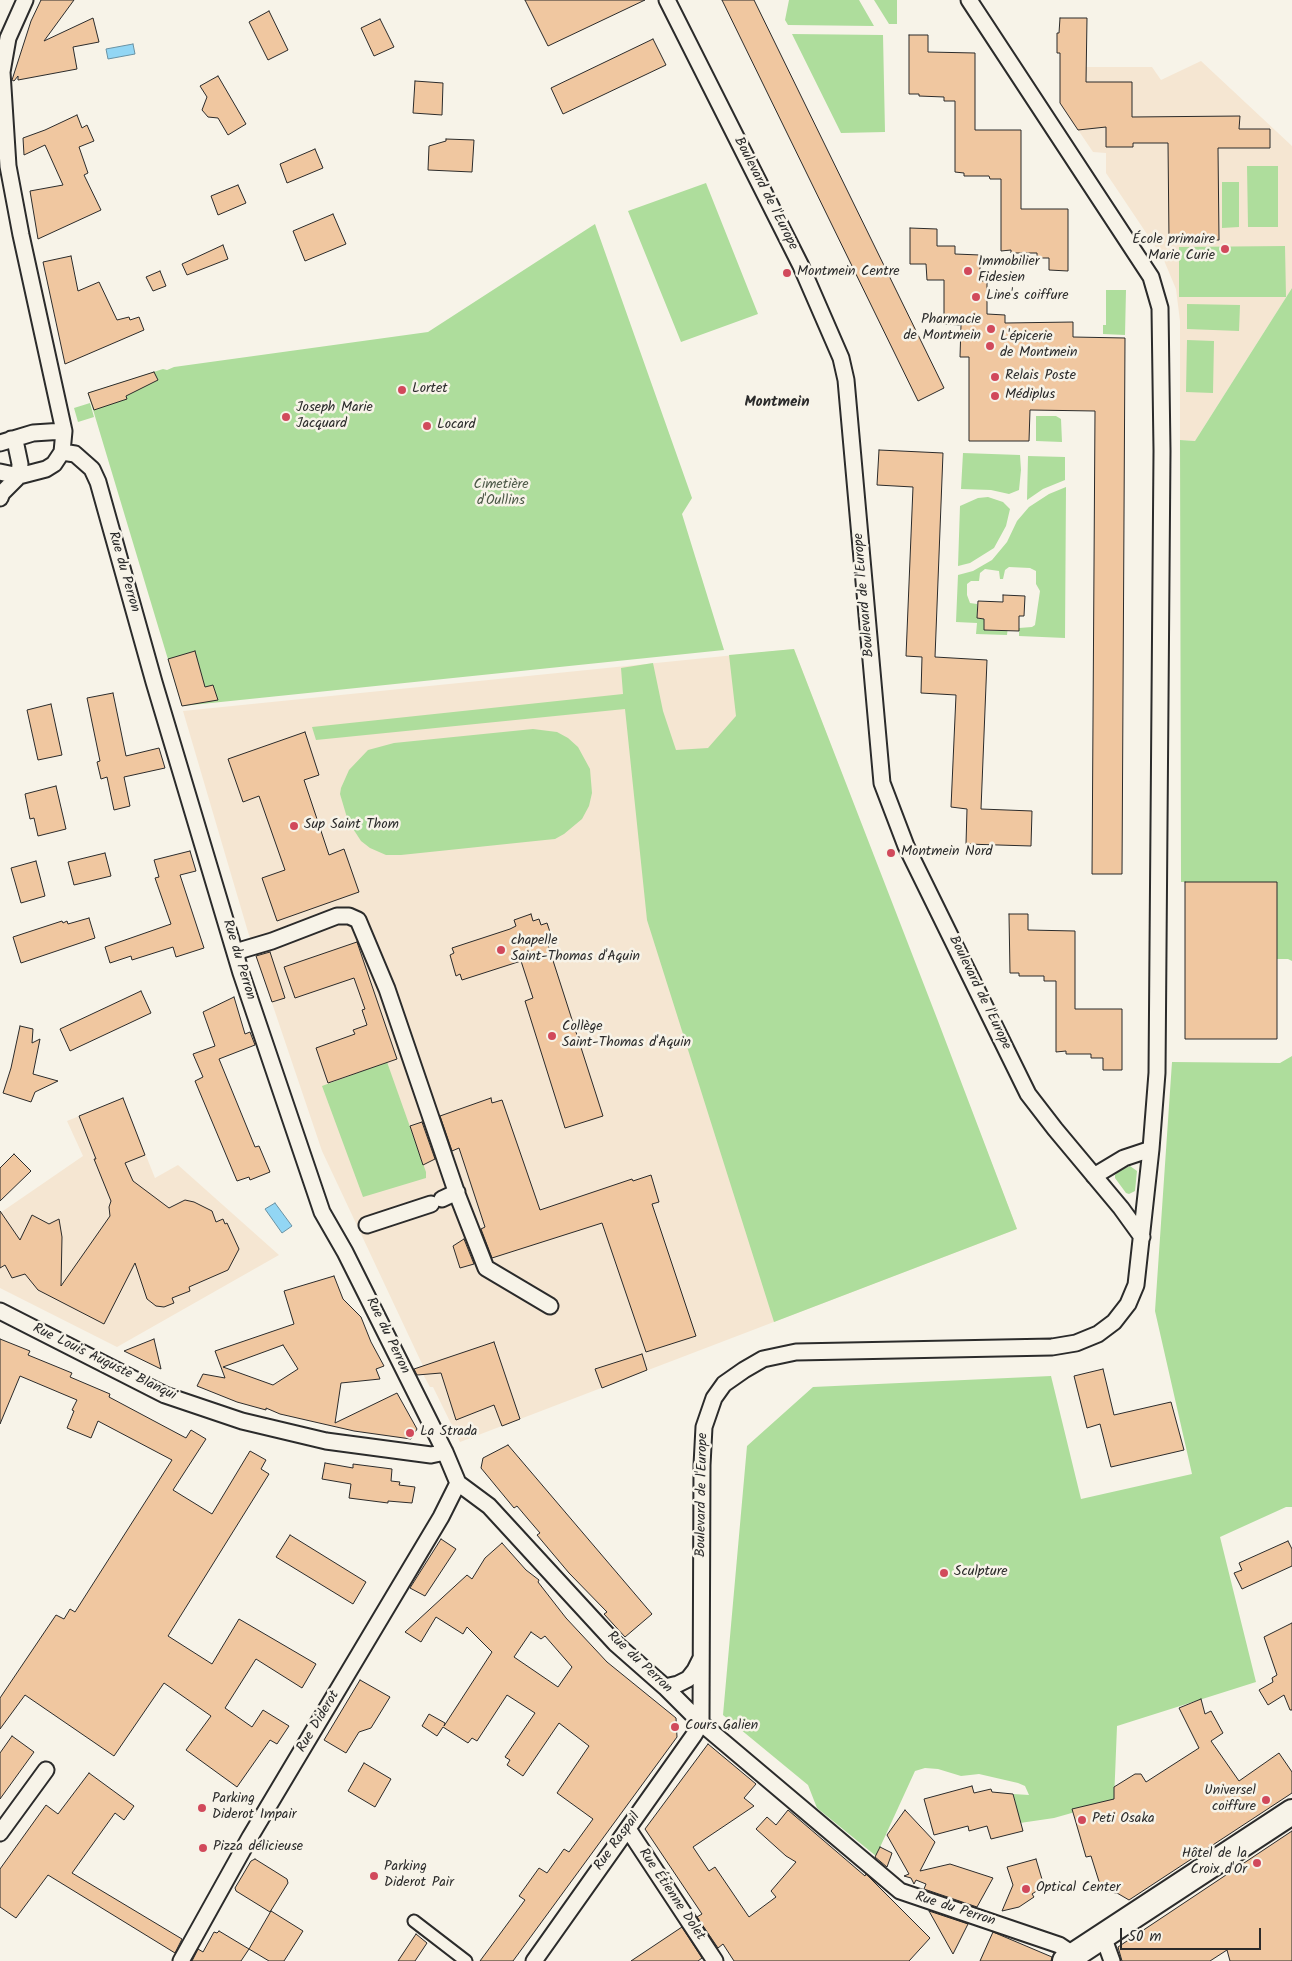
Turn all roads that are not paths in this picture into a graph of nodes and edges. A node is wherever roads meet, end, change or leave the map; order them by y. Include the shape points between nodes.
1 (25, 0) edge
2 (667, 0) edge
3 (969, 0) edge
4 (64, 431) junction
5 (6, 441) edge
6 (62, 452) junction
7 (0, 472) edge
8 (19, 476) junction
9 (1, 492) edge
10 (235, 952) junction
11 (1151, 1149) junction
12 (1094, 1176) junction
13 (457, 1192) junction
14 (367, 1225) dead end
15 (1142, 1238) junction
16 (550, 1306) dead end
17 (0, 1311) edge
18 (445, 1452) junction
19 (458, 1483) junction
20 (701, 1656) junction
21 (665, 1687) junction
22 (701, 1723) junction
23 (46, 1770) dead end
24 (1292, 1812) edge
25 (628, 1829) junction
26 (0, 1834) edge
27 (414, 1922) dead end
28 (1103, 1936) junction
29 (1069, 1958) edge
30 (181, 1961) edge
31 (466, 1961) edge
32 (534, 1961) edge
33 (715, 1961) edge
34 (1112, 1961) edge

1 - 4 street via 8,38 2,72 8,166 20,235
2 - 12 street, Boulevard de l'Europe via 801,266 841,358 846,380 882,782 906,846 1028,1094
3 - 11 street, Boulevard de l'Europe via 1151,277 1160,308 1162,451 1157,1073
4 - 5 street via 34,433
4 - 6 street
5 - 8 street via 16,445
6 - 8 street via 46,469
6 - 10 street, Rue du Perron via 75,454 92,470 98,482
7 - 8 street
8 - 9 street
10 - 13 street via 272,942 337,916 358,920 387,989
10 - 18 street, Rue du Perron via 322,1212
11 - 12 street via 1124,1158
11 - 15 street, Boulevard de l'Europe
12 - 15 street, Boulevard de l'Europe
13 - 14 street via 437,1202
13 - 16 street via 486,1268
15 - 20 street, Boulevard de l'Europe via 1136,1285 1128,1304 1114,1322 1088,1339 1052,1347 796,1352 763,1359 724,1384 714,1398 704,1427
17 - 18 street, Rue Louis Auguste Blanqui via 165,1395 242,1421 326,1442 431,1455
18 - 19 street, Rue du Perron
19 - 21 street, Rue du Perron via 489,1506 615,1643
19 - 30 street, Rue Diderot via 436,1526 250,1837
20 - 21 street, Boulevard de l'Europe via 688,1679
20 - 22 street, Boulevard de l'Europe
21 - 22 street, Rue du Perron
22 - 25 street, Rue Raspail
22 - 29 street, Rue du Perron via 900,1891 1059,1945
23 - 26 street
24 - 28 main road
25 - 32 street, Rue Raspail
25 - 33 street, Rue Étienne Dolet
27 - 31 street
28 - 29 main road
28 - 34 street

